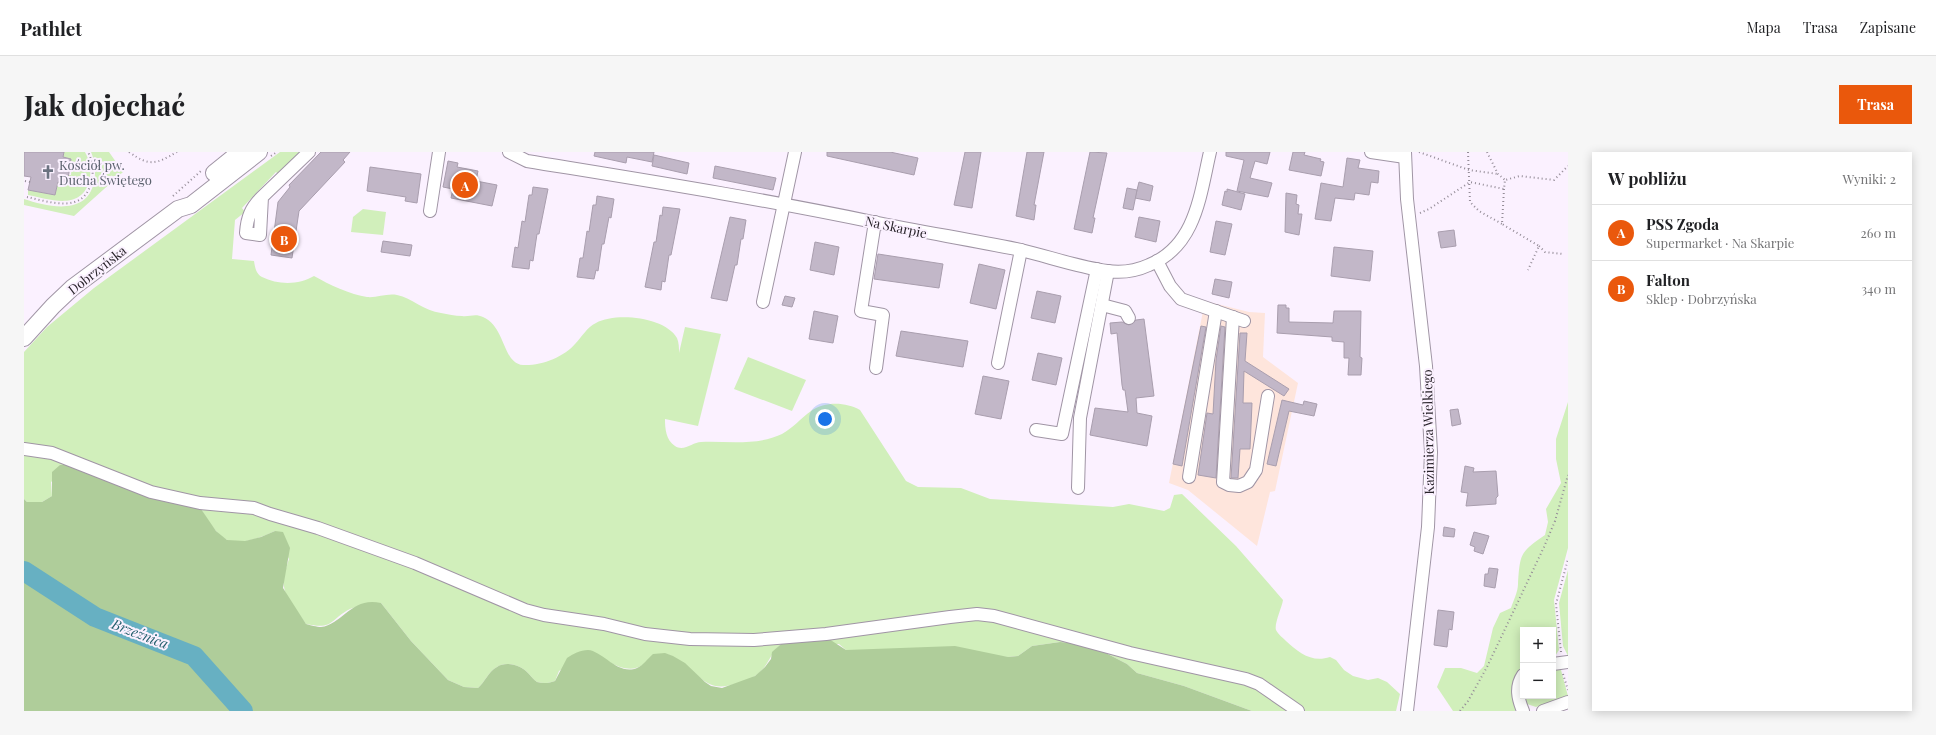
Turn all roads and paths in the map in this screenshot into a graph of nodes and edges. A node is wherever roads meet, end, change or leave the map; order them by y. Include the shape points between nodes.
1 (88, 152) edge
2 (129, 152) edge
3 (177, 152) edge
4 (240, 152) edge
5 (259, 152) edge
6 (309, 152) edge
7 (439, 152) edge
8 (510, 152) edge
9 (795, 152) edge
10 (1210, 152) edge
11 (1371, 152) edge
12 (1419, 152) edge
13 (1468, 152) edge
14 (1487, 152) edge
15 (1405, 155) edge
16 (1568, 166) edge
17 (1469, 170) junction
18 (1498, 174) junction
19 (1506, 180) junction
20 (25, 181) dead end
21 (30, 182) dead end
22 (1470, 182) junction
23 (1504, 189) junction
24 (27, 197) dead end
25 (262, 197) dead end
26 (784, 204) junction
27 (178, 209) junction
28 (430, 211) dead end
29 (1417, 213) dead end
30 (875, 222) junction
31 (1502, 224) junction
32 (1539, 246) junction
33 (1021, 250) junction
34 (1563, 254) dead end
35 (1157, 262) junction
36 (1103, 270) junction
37 (1528, 270) dead end
38 (763, 302) dead end
39 (1102, 305) junction
40 (1216, 311) junction
41 (1129, 318) dead end
42 (24, 338) edge
43 (998, 363) dead end
44 (876, 368) dead end
45 (1268, 396) dead end
46 (1036, 430) dead end
47 (24, 449) edge
48 (1568, 475) edge
49 (1188, 477) dead end
50 (1078, 488) dead end
51 (1568, 559) edge
52 (1561, 663) edge
53 (1520, 682) edge
54 (1568, 690) edge
55 (1568, 702) edge
56 (1298, 711) edge
57 (1407, 711) edge
58 (1460, 711) edge
59 (1523, 711) edge
60 (1543, 711) edge

1 - 24 path via 93,172 90,186 83,198 74,203 64,204
2 - 3 path via 140,160 154,163
4 - 27 main road, Dobrzyńska via 187,196
5 - 27 main road, Dobrzyńska via 191,204
6 - 25 street
7 - 28 street
8 - 26 street, Na Skarpie via 527,161
9 - 26 street
10 - 35 street, Na Skarpie via 1190,228 1177,246
11 - 15 street
12 - 17 path
13 - 17 path
14 - 18 path
15 - 57 street, Kazimierza Wielkiego via 1407,199 1426,366 1431,452 1428,527
16 - 19 path via 1554,180 1520,176
17 - 18 path
17 - 22 path
18 - 19 path
19 - 23 path
20 - 21 path
22 - 23 path
22 - 29 path via 1429,209
22 - 31 path via 1470,202 1479,211
23 - 31 path
26 - 30 street, Na Skarpie
26 - 38 street
27 - 42 main road, Dobrzyńska via 72,288
30 - 33 street, Na Skarpie
30 - 44 street via 861,311 883,315
31 - 32 path
32 - 34 path via 1545,252
32 - 37 path
33 - 36 street, Na Skarpie
33 - 43 street
35 - 36 street, Na Skarpie via 1122,272
35 - 40 street via 1180,299
36 - 39 street
36 - 46 street via 1062,434
39 - 41 street via 1125,311
39 - 50 street via 1084,419
40 - 45 street via 1238,319 1223,482 1229,485 1239,486 1248,482 1256,470
40 - 49 street
47 - 56 street via 52,453 151,492 195,502 254,508 318,528 415,563 525,610 544,615 572,618 645,634 690,639 754,640 826,634 977,614 994,616 1130,653 1246,679 1271,692
48 - 58 path via 1555,522 1547,540 1487,667 1468,702
51 - 52 path via 1556,604
52 - 54 path
53 - 59 street via 1518,695
55 - 60 street

